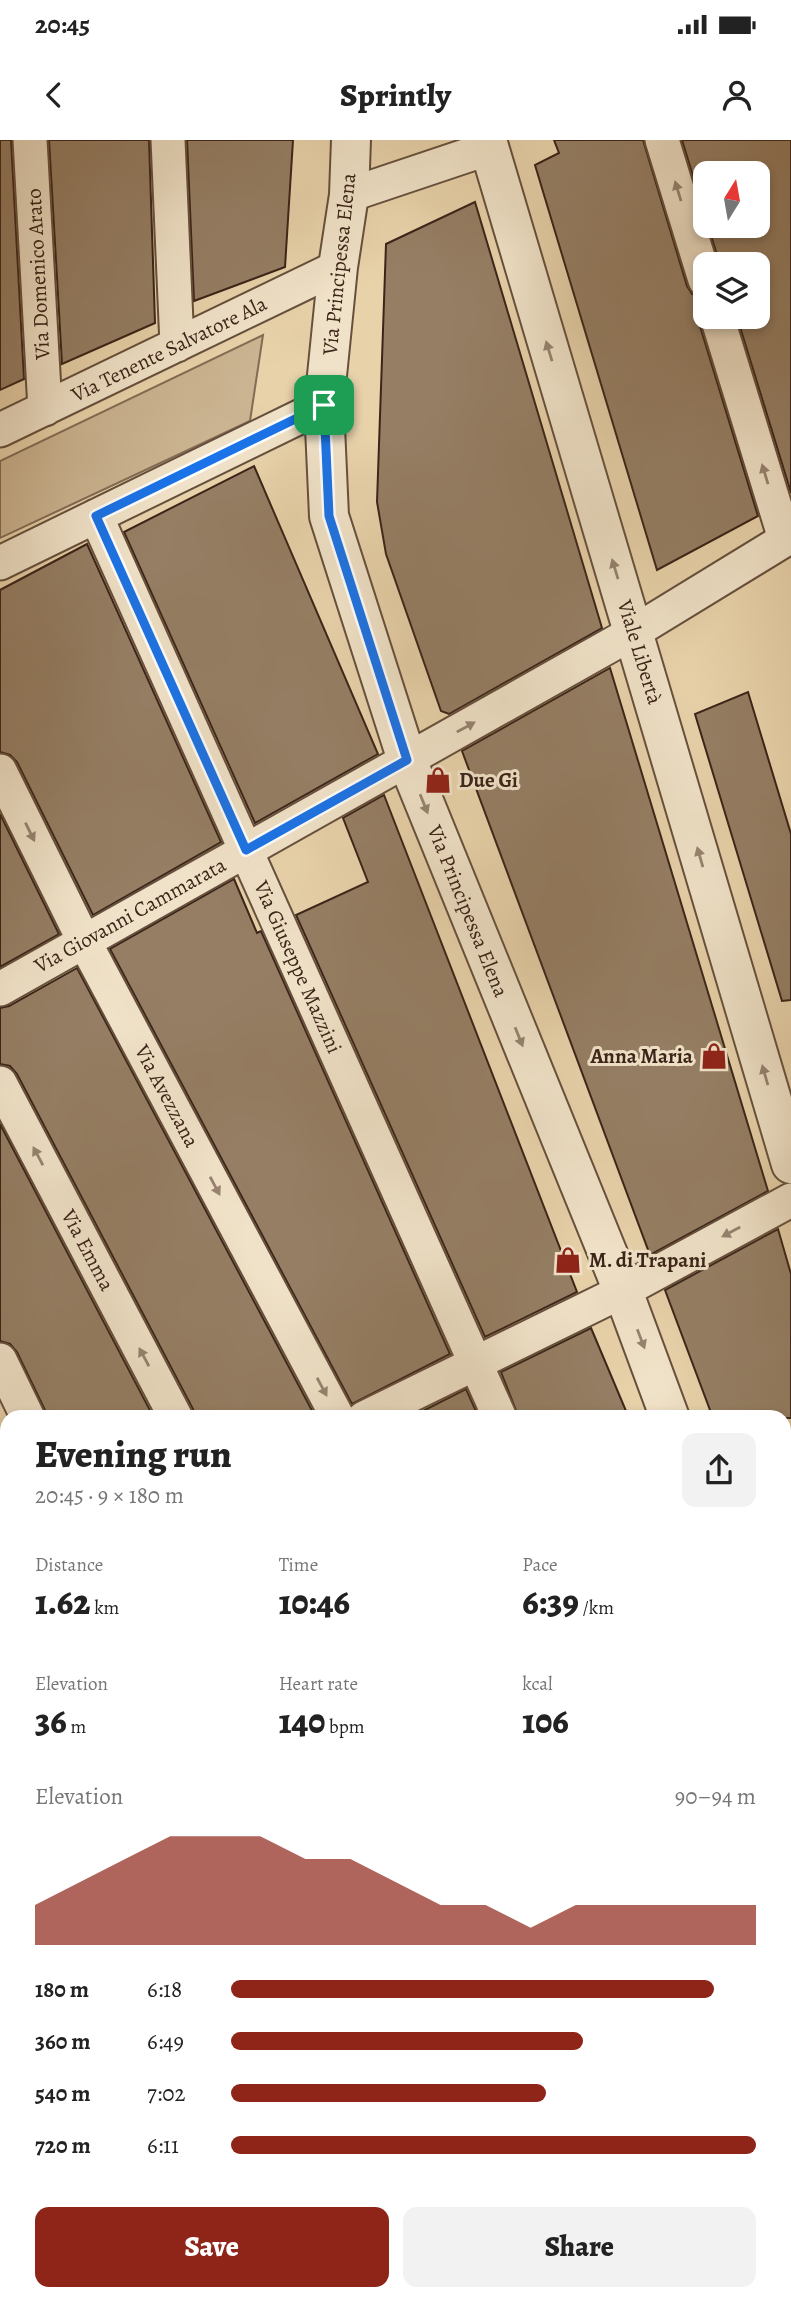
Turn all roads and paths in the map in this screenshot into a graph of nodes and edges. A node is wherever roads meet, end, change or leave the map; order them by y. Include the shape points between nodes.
1 (30, 140) edge
2 (169, 140) edge
3 (351, 140) edge
4 (662, 140) edge
5 (488, 144) edge
6 (349, 195) junction
7 (696, 252) edge
8 (338, 267) junction
9 (721, 329) edge
10 (177, 345) junction
11 (324, 405) junction
12 (45, 409) junction
13 (0, 430) edge
14 (96, 516) junction
15 (788, 538) edge
16 (0, 563) edge
17 (634, 632) junction
18 (407, 760) junction
19 (0, 771) edge
20 (246, 850) junction
21 (84, 941) junction
22 (0, 989) edge
23 (0, 1083) edge
24 (791, 1164) edge
25 (791, 1200) edge
26 (623, 1291) junction
27 (0, 1360) edge
28 (475, 1363) junction
29 (25, 1410) edge
30 (172, 1410) edge
31 (334, 1410) edge
32 (380, 1410) edge
33 (496, 1410) edge
34 (667, 1410) edge

1 - 12 street, Via Domenico Arato
2 - 10 street
3 - 6 street, Via Principessa Elena
7 -> 4 street
5 - 6 street
17 -> 5 street, Viale Libertà
6 - 8 street, Via Principessa Elena
8 - 10 street, Via Tenente Salvatore Ala
8 - 11 street, Via Principessa Elena
15 -> 9 street
10 - 12 street, Via Tenente Salvatore Ala
11 - 14 street
11 - 18 street, Via Principessa Elena via 329,516
12 - 13 street, Via Tenente Salvatore Ala
14 - 16 street
14 - 20 street, Via Giuseppe Mazzini
15 - 17 street, Via Giovanni Cammarata
18 -> 17 street, Via Giovanni Cammarata
24 -> 17 street, Viale Libertà
18 - 20 street, Via Giovanni Cammarata
18 -> 26 street, Via Principessa Elena
19 -> 21 street, Via Avezzana
20 - 21 street, Via Giovanni Cammarata
20 - 28 street, Via Giuseppe Mazzini
21 - 22 street, Via Giovanni Cammarata
21 -> 31 street, Via Avezzana
30 -> 23 street, Via Emma
25 -> 26 street
26 - 28 street
26 -> 34 street, Via Principessa Elena
27 - 29 street
28 - 32 street
28 - 33 street, Via Giuseppe Mazzini

